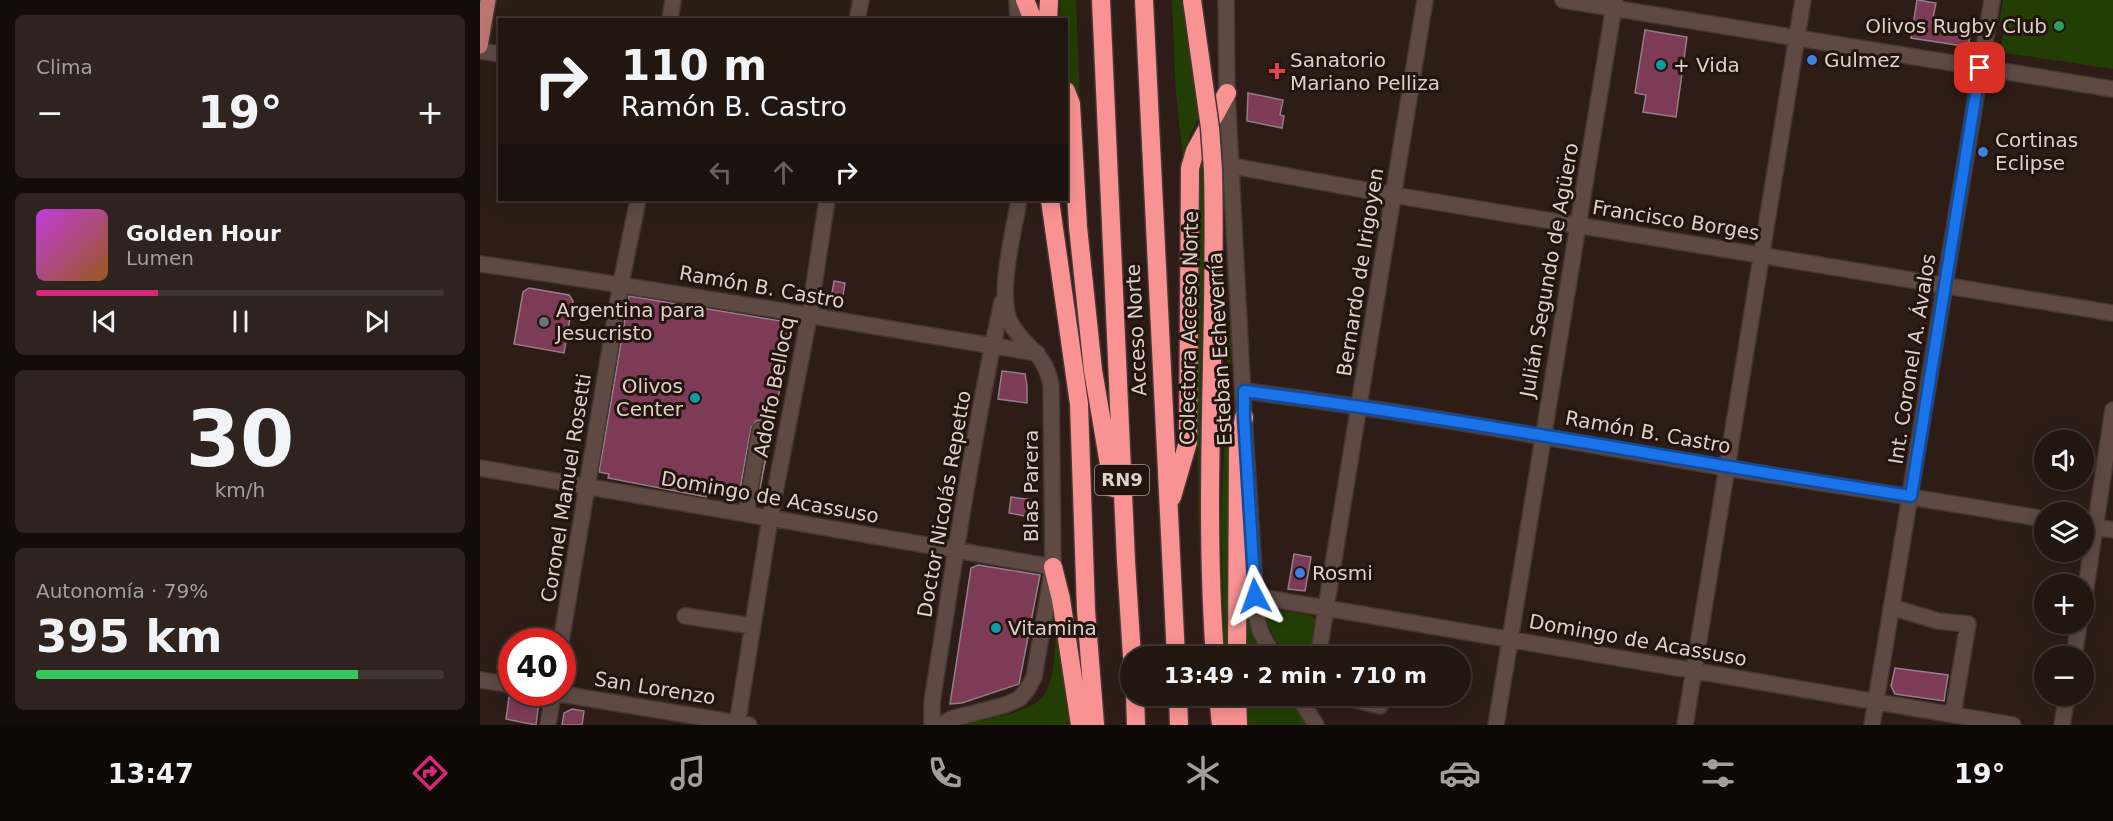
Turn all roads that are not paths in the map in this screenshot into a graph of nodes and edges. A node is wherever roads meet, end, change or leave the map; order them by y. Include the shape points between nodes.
1 (488, 0) edge
2 (672, 0) edge
3 (861, 0) edge
4 (1017, 0) edge
5 (1025, 0) edge
6 (1101, 0) edge
7 (1144, 0) edge
8 (1192, 0) edge
9 (1226, 0) edge
10 (1425, 0) edge
11 (1563, 0) edge
12 (1803, 0) edge
13 (1992, 0) edge
14 (1614, 4) edge
15 (1044, 14) edge
16 (670, 18) edge
17 (857, 18) edge
18 (1018, 18) edge
19 (1797, 38) junction
20 (480, 46) edge
21 (480, 51) edge
22 (498, 54) edge
23 (1980, 68) junction
24 (2113, 89) edge
25 (1227, 93) junction
26 (1068, 96) edge
27 (1232, 166) junction
28 (1394, 195) junction
29 (638, 201) edge
30 (828, 201) edge
31 (1019, 201) edge
32 (1050, 201) edge
33 (1578, 225) junction
34 (1760, 255) junction
35 (480, 264) edge
36 (621, 283) junction
37 (1946, 286) junction
38 (1004, 291) junction
39 (2113, 313) edge
40 (809, 317) junction
41 (992, 346) junction
42 (1037, 353) junction
43 (1244, 391) junction
44 (1360, 406) junction
45 (2113, 410) edge
46 (1244, 417) junction
47 (760, 430) dead end
48 (1542, 435) junction
49 (480, 468) edge
50 (1727, 468) junction
51 (587, 487) junction
52 (1911, 496) junction
53 (2094, 506) edge
54 (1167, 513) junction
55 (746, 514) junction
56 (2034, 517) edge
57 (770, 518) junction
58 (2094, 527) edge
59 (2113, 530) edge
60 (956, 550) junction
61 (1126, 561) junction
62 (1053, 567) junction
63 (1255, 596) junction
64 (1891, 607) junction
65 (1327, 610) junction
66 (685, 616) dead end
67 (753, 626) junction
68 (563, 628) edge
69 (1510, 640) junction
70 (1131, 646) edge
71 (1175, 646) edge
72 (1214, 646) edge
73 (1237, 646) edge
74 (1268, 646) edge
75 (1320, 646) edge
76 (1693, 672) junction
77 (480, 680) edge
78 (498, 683) edge
79 (576, 697) edge
80 (1875, 701) junction
81 (552, 706) edge
82 (1135, 706) edge
83 (1178, 706) edge
84 (1219, 706) edge
85 (1237, 706) edge
86 (1304, 706) edge
87 (2065, 706) edge
88 (1953, 714) junction
89 (1312, 719) edge
90 (741, 724) edge
91 (548, 725) edge
92 (932, 725) edge
93 (942, 725) edge
94 (1080, 725) edge
95 (1095, 725) edge
96 (1136, 725) edge
97 (1179, 725) edge
98 (1221, 725) edge
99 (1238, 725) edge
100 (1496, 725) edge
101 (1685, 725) edge
102 (1872, 725) edge
103 (2013, 725) edge
104 (2062, 725) edge

1 - 20 main road
2 - 16 street
3 - 17 street
4 - 18 street
5 - 15 highway
6 - 61 highway, Acceso Norte / RN9
7 - 54 highway, Acceso Norte / RN9
8 - 72 highway, Colectora Acceso Norte, bridge via 1213,170 1209,526
9 - 25 street, Esteban Echeverría
10 - 28 street, Bernardo de Irigoyen
11 - 14 street
12 - 19 street
13 - 23 street, Int. Coronel A. Ávalos
14 - 19 street
14 - 33 street, Julián Segundo de Agüero
19 - 23 street
19 - 34 street
21 - 22 street
23 - 24 street
23 - 37 street, Int. Coronel A. Ávalos
25 - 27 street, Esteban Echeverría
25 - 54 highway via 1195,151 1190,168 1188,442
26 - 61 highway via 1093,370
27 - 28 street, Francisco Borges
27 - 43 street, Esteban Echeverría
28 - 33 street, Francisco Borges
28 - 44 street, Bernardo de Irigoyen
29 - 36 street, Coronel Manuel Rosetti
30 - 40 street, Adolfo Bellocq
31 - 38 street, Blas Parera
32 - 95 highway via 1078,404
33 - 34 street, Francisco Borges
33 - 48 street, Julián Segundo de Agüero
34 - 37 street, Francisco Borges
34 - 50 street
35 - 36 street, Ramón B. Castro
36 - 40 street, Ramón B. Castro
36 - 51 street, Coronel Manuel Rosetti
37 - 39 street, Francisco Borges
37 - 52 street, Int. Coronel A. Ávalos
38 - 41 street, Doctor Nicolás Repetto
38 - 42 street, Blas Parera via 1011,324
40 - 41 street, Ramón B. Castro
40 - 57 street, Adolfo Bellocq
41 - 42 street, Ramón B. Castro
41 - 60 street, Doctor Nicolás Repetto
42 - 62 street, Blas Parera via 1049,372 1052,398
43 - 44 street, Ramón B. Castro
43 - 46 street, Esteban Echeverría
44 - 48 street, Ramón B. Castro
44 - 65 street, Bernardo de Irigoyen
45 - 53 street
46 - 63 street, Esteban Echeverría
46 - 73 highway via 1238,450
47 - 55 street
48 - 50 street, Ramón B. Castro
48 - 69 street, Julián Segundo de Agüero
49 - 51 street, Domingo de Acassuso
50 - 52 street, Ramón B. Castro
50 - 76 street
51 - 55 street, Domingo de Acassuso
51 - 68 street, Coronel Manuel Rosetti
52 - 56 street, Ramón B. Castro
52 - 64 street, Int. Coronel A. Ávalos
54 - 71 highway, Acceso Norte / RN9
55 - 57 street, Domingo de Acassuso
57 - 60 street, Domingo de Acassuso
57 - 67 street, Adolfo Bellocq
58 - 59 street
60 - 62 street, Domingo de Acassuso
60 - 92 street, Doctor Nicolás Repetto via 932,702
61 - 70 highway, Acceso Norte / RN9
62 - 93 street, Blas Parera via 1038,663 1027,690 1005,705
62 - 94 highway
63 - 65 street, Domingo de Acassuso
63 - 74 street, Esteban Echeverría via 1257,619
64 - 80 street, Int. Coronel A. Ávalos
64 - 88 street via 1938,621 1968,624
65 - 69 street, Domingo de Acassuso
65 - 75 street, Bernardo de Irigoyen
66 - 67 street
67 - 90 street, Adolfo Bellocq
69 - 76 street, Domingo de Acassuso
69 - 100 street, Julián Segundo de Agüero
76 - 80 street, Domingo de Acassuso
76 - 101 street
77 - 78 street
79 - 90 street, San Lorenzo
80 - 88 street, Domingo de Acassuso
80 - 102 street, Int. Coronel A. Ávalos
81 - 91 street
82 - 96 highway
83 - 97 highway
84 - 98 highway
85 - 99 highway
86 - 89 street
87 - 104 street
88 - 103 street, Domingo de Acassuso

